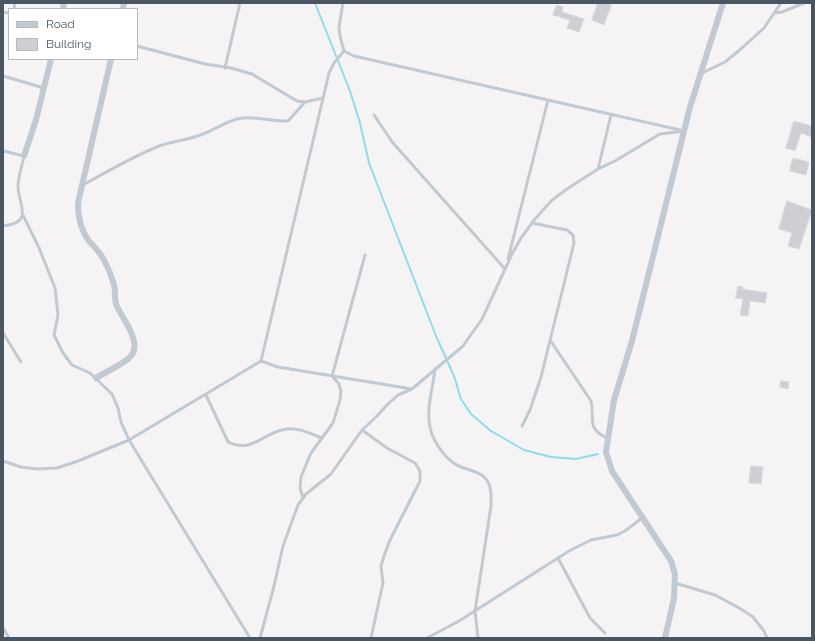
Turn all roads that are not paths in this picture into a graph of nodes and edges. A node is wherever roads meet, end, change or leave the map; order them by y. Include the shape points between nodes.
1 (240, 3) edge
2 (343, 3) edge
3 (723, 3) edge
4 (781, 3) edge
5 (804, 3) edge
6 (774, 13) junction
7 (138, 46) edge
8 (344, 51) junction
9 (51, 60) edge
10 (111, 60) edge
11 (225, 68) junction
12 (700, 74) junction
13 (3, 76) edge
14 (44, 88) junction
15 (322, 98) junction
16 (548, 100) junction
17 (305, 102) junction
18 (611, 114) junction
19 (374, 115) dead end
20 (684, 131) junction
21 (3, 151) edge
22 (24, 156) junction
23 (598, 169) junction
24 (82, 186) junction
25 (23, 215) junction
26 (532, 223) junction
27 (3, 226) edge
28 (365, 255) dead end
29 (505, 269) junction
30 (3, 333) edge
31 (550, 340) junction
32 (261, 361) junction
33 (21, 362) dead end
34 (435, 369) junction
35 (332, 376) junction
36 (96, 378) junction
37 (412, 389) junction
38 (206, 395) junction
39 (522, 426) dead end
40 (362, 430) junction
41 (322, 438) junction
42 (608, 438) junction
43 (129, 440) junction
44 (3, 461) edge
45 (303, 498) junction
46 (642, 518) junction
47 (558, 558) junction
48 (675, 583) junction
49 (475, 611) junction
50 (3, 628) edge
51 (605, 633) dead end
52 (9, 638) edge
53 (250, 638) edge
54 (260, 638) edge
55 (371, 638) edge
56 (427, 638) edge
57 (478, 638) edge
58 (665, 638) edge
59 (767, 638) edge

1 - 11 lane
2 - 8 lane via 340,36
3 - 12 street
4 - 6 lane
5 - 6 lane
6 - 12 lane via 764,28 730,58
7 - 11 lane
8 - 15 lane via 329,73
8 - 16 lane via 354,56
9 - 14 street
10 - 24 street
11 - 17 lane via 252,74 297,101
12 - 20 street
13 - 14 lane
14 - 22 street
15 - 17 lane
15 - 32 lane
16 - 18 lane
16 - 29 lane
17 - 24 lane via 288,121 252,118 233,120 202,134 138,155
18 - 20 lane
18 - 23 lane
19 - 29 lane via 393,143
20 - 23 lane via 660,134
20 - 42 street via 632,341 614,400
21 - 22 lane
22 - 25 lane via 18,185
23 - 26 lane via 552,200
24 - 36 street via 78,217 88,240 104,260 115,287 117,305 132,335 135,348 131,357
25 - 27 lane via 19,222
25 - 36 lane via 56,288 58,315 54,335 72,365
26 - 29 lane
26 - 31 lane via 568,230 573,235 574,243
28 - 35 lane
29 - 34 lane via 473,334 463,346
30 - 33 lane
31 - 39 lane via 538,388
31 - 42 lane via 591,401 592,424 597,433
32 - 35 lane via 278,367
32 - 38 lane
34 - 37 lane
34 - 49 lane via 429,409 430,427 435,441 446,456 459,466 486,479 491,493
35 - 37 lane
35 - 41 lane via 339,384 340,400 333,423
36 - 43 lane via 112,394
37 - 40 lane via 398,395
38 - 41 lane via 228,442 236,445 254,443 287,429 309,432
38 - 43 lane
40 - 45 lane via 332,474
40 - 55 lane via 387,448 415,463 420,471 420,481 390,540 381,566 383,583
41 - 45 lane via 311,453 301,477 300,488
42 - 46 street via 606,452 612,471
43 - 44 lane via 57,468 21,467
43 - 53 lane
45 - 54 lane via 283,546
46 - 47 lane via 625,531 592,540
46 - 48 street via 671,561
47 - 49 lane
47 - 51 lane via 590,618
48 - 58 street
48 - 59 lane via 715,595 740,609 753,617
49 - 56 lane
49 - 57 lane
50 - 52 lane

